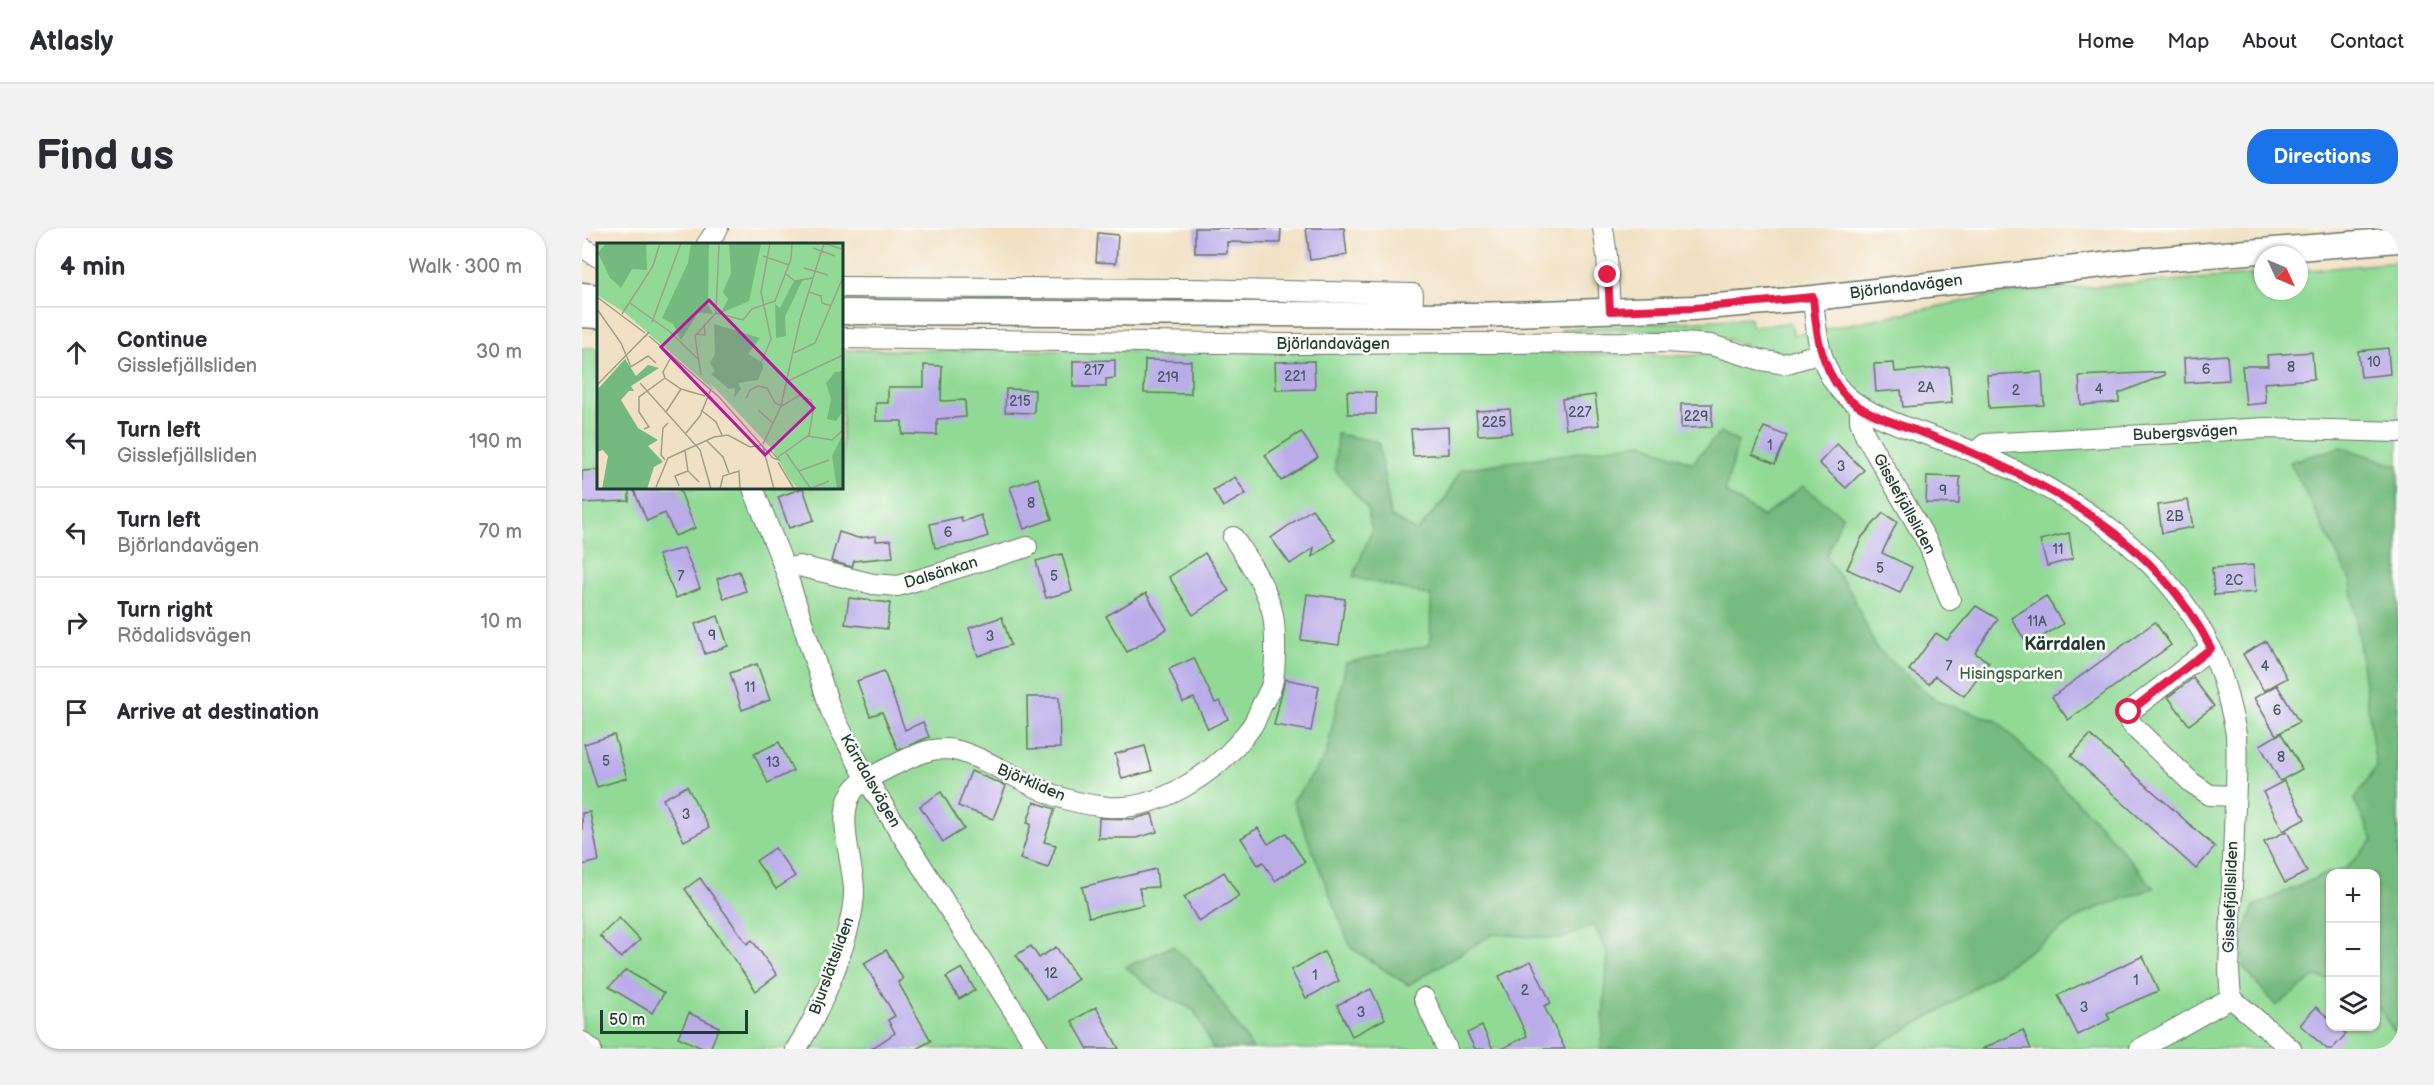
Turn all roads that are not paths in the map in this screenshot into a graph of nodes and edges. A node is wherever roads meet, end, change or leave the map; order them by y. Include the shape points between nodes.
1 (718, 228) edge
2 (1603, 228) edge
3 (2398, 240) edge
4 (708, 243) edge
5 (582, 247) edge
6 (597, 256) edge
7 (843, 287) edge
8 (582, 295) edge
9 (597, 297) edge
10 (1813, 297) junction
11 (1610, 311) junction
12 (843, 312) edge
13 (582, 315) edge
14 (1412, 315) junction
15 (597, 316) edge
16 (843, 338) edge
17 (1821, 354) junction
18 (1860, 408) junction
19 (2398, 432) edge
20 (1975, 453) junction
21 (753, 489) edge
22 (1233, 537) dead end
23 (1026, 547) dead end
24 (785, 570) junction
25 (1950, 600) dead end
26 (2211, 648) junction
27 (867, 780) junction
28 (2235, 796) junction
29 (1424, 998) dead end
30 (2231, 999) junction
31 (582, 1042) edge
32 (591, 1049) edge
33 (796, 1049) edge
34 (1038, 1049) edge
35 (1447, 1049) edge
36 (2140, 1049) edge
37 (2291, 1049) edge

1 - 4 street
2 - 11 street
3 - 10 street, Björlandavägen via 2146,260
5 - 6 street
7 - 14 street via 1413,294
8 - 9 street
10 - 11 street, Björlandavägen
10 - 17 street, Gisslefjällsliden
11 - 14 street, Björlandavägen
12 - 14 street, Björlandavägen
13 - 15 street
16 - 17 street, Björlandavägen via 1290,344 1666,342 1712,345 1784,364
17 - 18 street, Gisslefjällsliden via 1842,393
18 - 20 street, Gisslefjällsliden
18 - 25 street, Gisslefjällsliden via 1865,435 1928,543
19 - 20 street, Bubergsvägen via 2266,428 1985,444
20 - 26 street, Gisslefjällsliden via 2060,495 2117,534 2178,596
21 - 24 street, Kärrdalsvägen
22 - 27 street, Björkliden via 1264,587 1273,615 1272,685 1250,729 1235,747 1196,776 1141,806 1109,807 1050,794 949,749 929,750
23 - 24 street, Dalsänkan via 898,586 799,566
24 - 27 street, Kärrdalsvägen via 831,711
26 - 28 street, Gisslefjällsliden via 2236,734
26 - 28 street via 2127,717 2192,783 2210,795
27 - 33 street, Bjurslättsliden via 850,795 845,827 854,888 852,912 826,992
27 - 34 street, Kärrdalsvägen
28 - 30 street, Gisslefjällsliden
29 - 35 street
30 - 36 street
30 - 37 street
31 - 32 street

